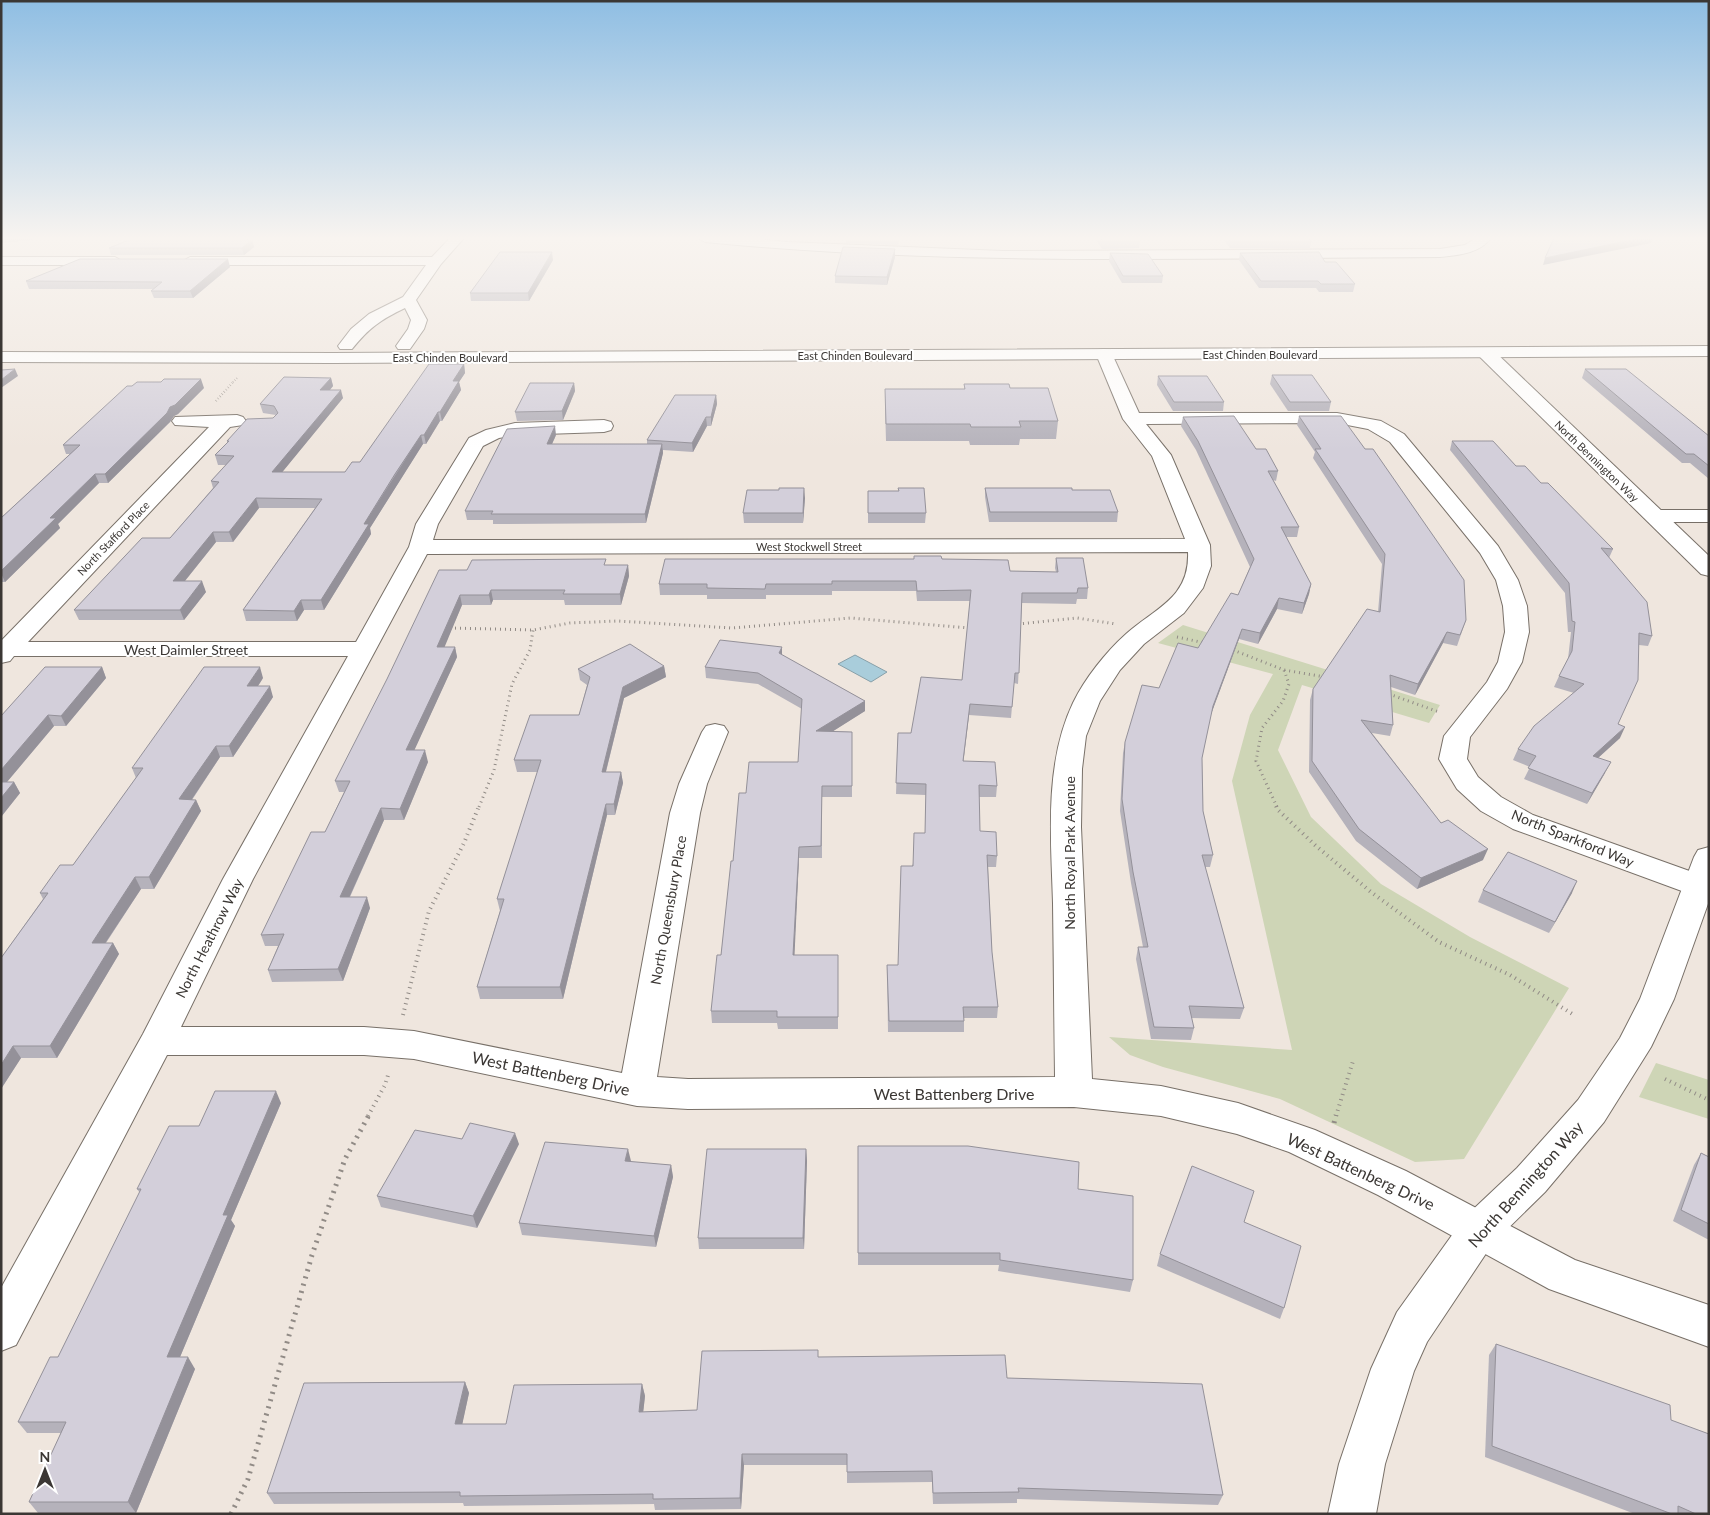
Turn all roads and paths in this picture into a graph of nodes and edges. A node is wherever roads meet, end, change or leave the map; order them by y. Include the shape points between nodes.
1 (391, 309) edge
2 (413, 309) edge
3 (1709, 340) edge
4 (1446, 341) junction
5 (1, 346) edge
6 (346, 346) junction
7 (404, 346) junction
8 (1709, 352) edge
9 (1486, 353) junction
10 (1104, 354) junction
11 (1, 357) edge
12 (46, 357) junction
13 (257, 358) junction
14 (1132, 419) junction
15 (189, 420) joint
16 (225, 420) junction
17 (252, 420) edge
18 (604, 426) dead end
19 (1655, 516) junction
20 (1709, 516) edge
21 (1199, 545) junction
22 (420, 547) junction
23 (1709, 569) edge
24 (1015, 625) edge
25 (1120, 625) dead end
26 (446, 628) edge
27 (978, 628) edge
28 (532, 630) junction
29 (1171, 636) dead end
30 (1211, 644) edge
31 (1228, 648) edge
32 (363, 649) junction
33 (5, 652) edge
34 (1284, 670) junction
35 (1330, 678) edge
36 (1388, 694) edge
37 (1440, 712) dead end
38 (715, 732) dead end
39 (1705, 878) edge
40 (1574, 1015) dead end
41 (402, 1019) dead end
42 (158, 1041) junction
43 (1353, 1061) dead end
44 (392, 1064) dead end
45 (1666, 1079) dead end
46 (637, 1091) junction
47 (1074, 1092) junction
48 (1709, 1100) edge
49 (1333, 1126) dead end
50 (1479, 1230) junction
51 (1709, 1326) edge
52 (1, 1330) edge
53 (231, 1514) edge
54 (1352, 1514) edge

1 - 6 street via 374,317
2 - 7 street via 419,320
3 - 4 street, East Chinden Boulevard
4 - 7 street, East Chinden Boulevard
4 - 10 street via 1388,346 1142,348
5 - 6 street, East Chinden Boulevard
6 - 7 street, East Chinden Boulevard
7 - 12 street via 359,352 111,352
8 - 9 street, East Chinden Boulevard
9 - 10 street, East Chinden Boulevard
9 - 19 street, North Bennington Way
10 - 13 street, East Chinden Boulevard
10 - 14 street, North Royal Park Avenue
11 - 12 street, East Chinden Boulevard
12 - 13 street, East Chinden Boulevard
13 - 15 path
14 - 21 street, North Royal Park Avenue via 1161,455
14 - 39 street, North Sparkford Way via 1337,418 1374,425 1397,438 1490,551 1507,580 1515,606 1517,632 1510,662 1498,684 1456,736 1453,759 1467,783 1491,804 1523,822
15 - 16 street
16 - 17 street
16 - 33 street, North Stafford Place
18 - 22 street, North Heathrow Way via 515,428 476,442 427,524
19 - 20 street
19 - 23 street, North Bennington Way
21 - 22 street, West Stockwell Street
21 - 47 street, North Royal Park Avenue via 1200,566 1192,588 1176,608 1135,639 1110,666 1087,701 1073,736 1066,827
22 - 32 street, North Heathrow Way
24 - 25 path via 1076,618
26 - 28 path
27 - 28 path via 851,618 732,628 618,621 570,622
28 - 41 path via 530,650 512,684 494,770 464,843 429,911
29 - 30 path
31 - 34 path
32 - 33 street, West Daimler Street
32 - 42 street, North Heathrow Way via 238,879
34 - 35 path
34 - 40 path via 1289,684 1283,702 1262,728 1256,761 1278,810 1371,892 1440,942 1510,975
36 - 37 path
38 - 46 street, North Queensbury Place via 702,758 685,813
39 - 50 street, North Bennington Way via 1633,1047 1591,1111 1531,1180
42 - 46 street, West Battenberg Drive via 364,1041 414,1045
42 - 52 street, North Heathrow Way
43 - 49 path
44 - 53 path via 386,1086 345,1159 312,1255 248,1478
45 - 48 path
46 - 47 street, West Battenberg Drive via 688,1094
47 - 50 street, West Battenberg Drive via 1161,1102 1238,1119 1302,1141 1392,1183
50 - 51 street, West Battenberg Drive via 1564,1275
50 - 54 street, North Bennington Way via 1412,1327 1392,1369 1362,1464

